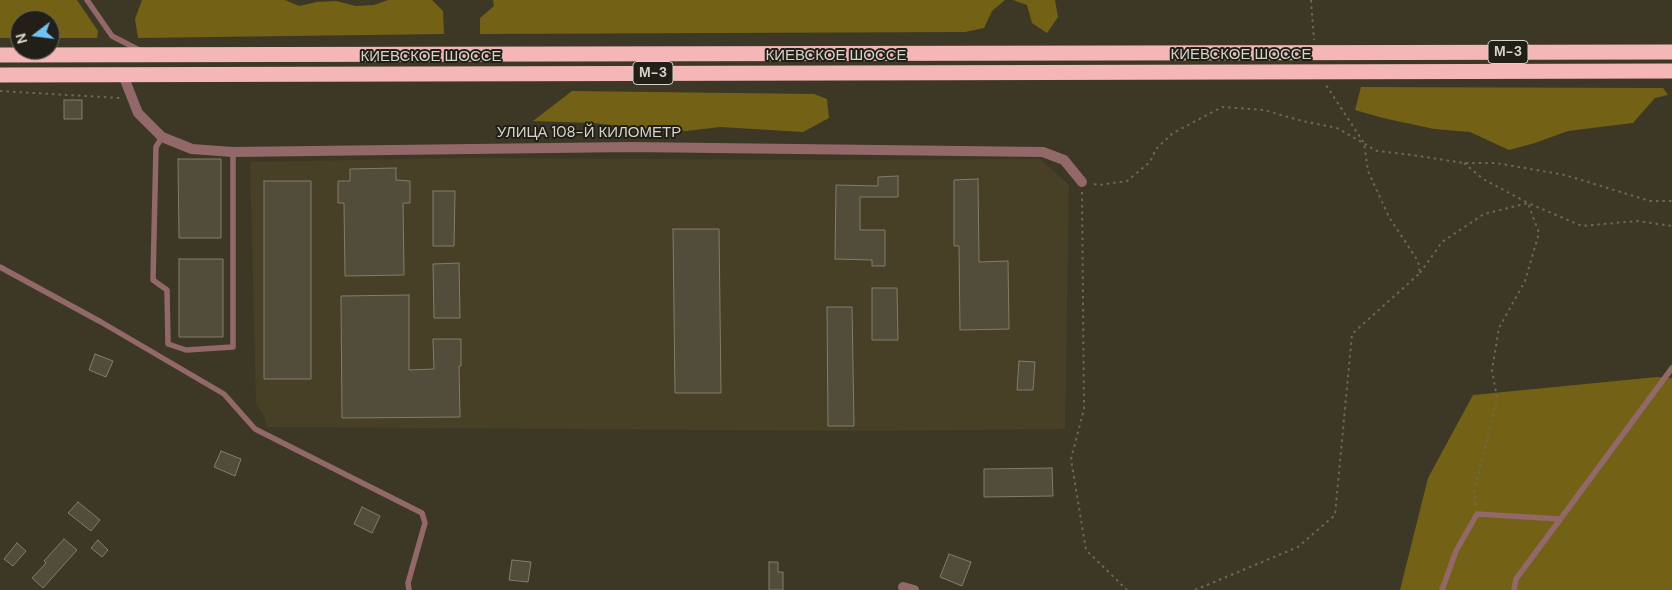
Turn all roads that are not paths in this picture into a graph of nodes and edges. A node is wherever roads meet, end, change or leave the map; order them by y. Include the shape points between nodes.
1 (87, 0) edge
2 (1672, 52) edge
3 (0, 55) edge
4 (153, 55) junction
5 (1672, 71) edge
6 (0, 74) edge
7 (123, 75) junction
8 (162, 137) junction
9 (233, 152) junction
10 (1082, 182) road end
11 (0, 266) edge
12 (1672, 368) edge
13 (1560, 519) junction
14 (903, 587) dead end
15 (409, 590) edge
16 (914, 590) edge
17 (1442, 590) edge
18 (1514, 590) edge

1 - 4 lane via 116,40
2 - 4 highway, КИЕВСКОЕ ШОССЕ / М-3
3 - 4 highway, КИЕВСКОЕ ШОССЕ / М-3
5 - 7 highway, КИЕВСКОЕ ШОССЕ / М-3
6 - 7 highway, КИЕВСКОЕ ШОССЕ / М-3
7 - 8 street, УЛИЦА 108-Й КИЛОМЕТР via 138,112
8 - 9 street, УЛИЦА 108-Й КИЛОМЕТР via 192,149
8 - 9 lane via 156,147 153,280 167,290 168,344 186,350 233,347
9 - 10 street, УЛИЦА 108-Й КИЛОМЕТР via 631,147 1043,152 1064,160
11 - 15 lane via 224,394 255,429 422,512 425,523 408,583
12 - 13 lane
13 - 17 lane via 1477,514 1456,551
13 - 18 lane via 1516,579
14 - 16 street

